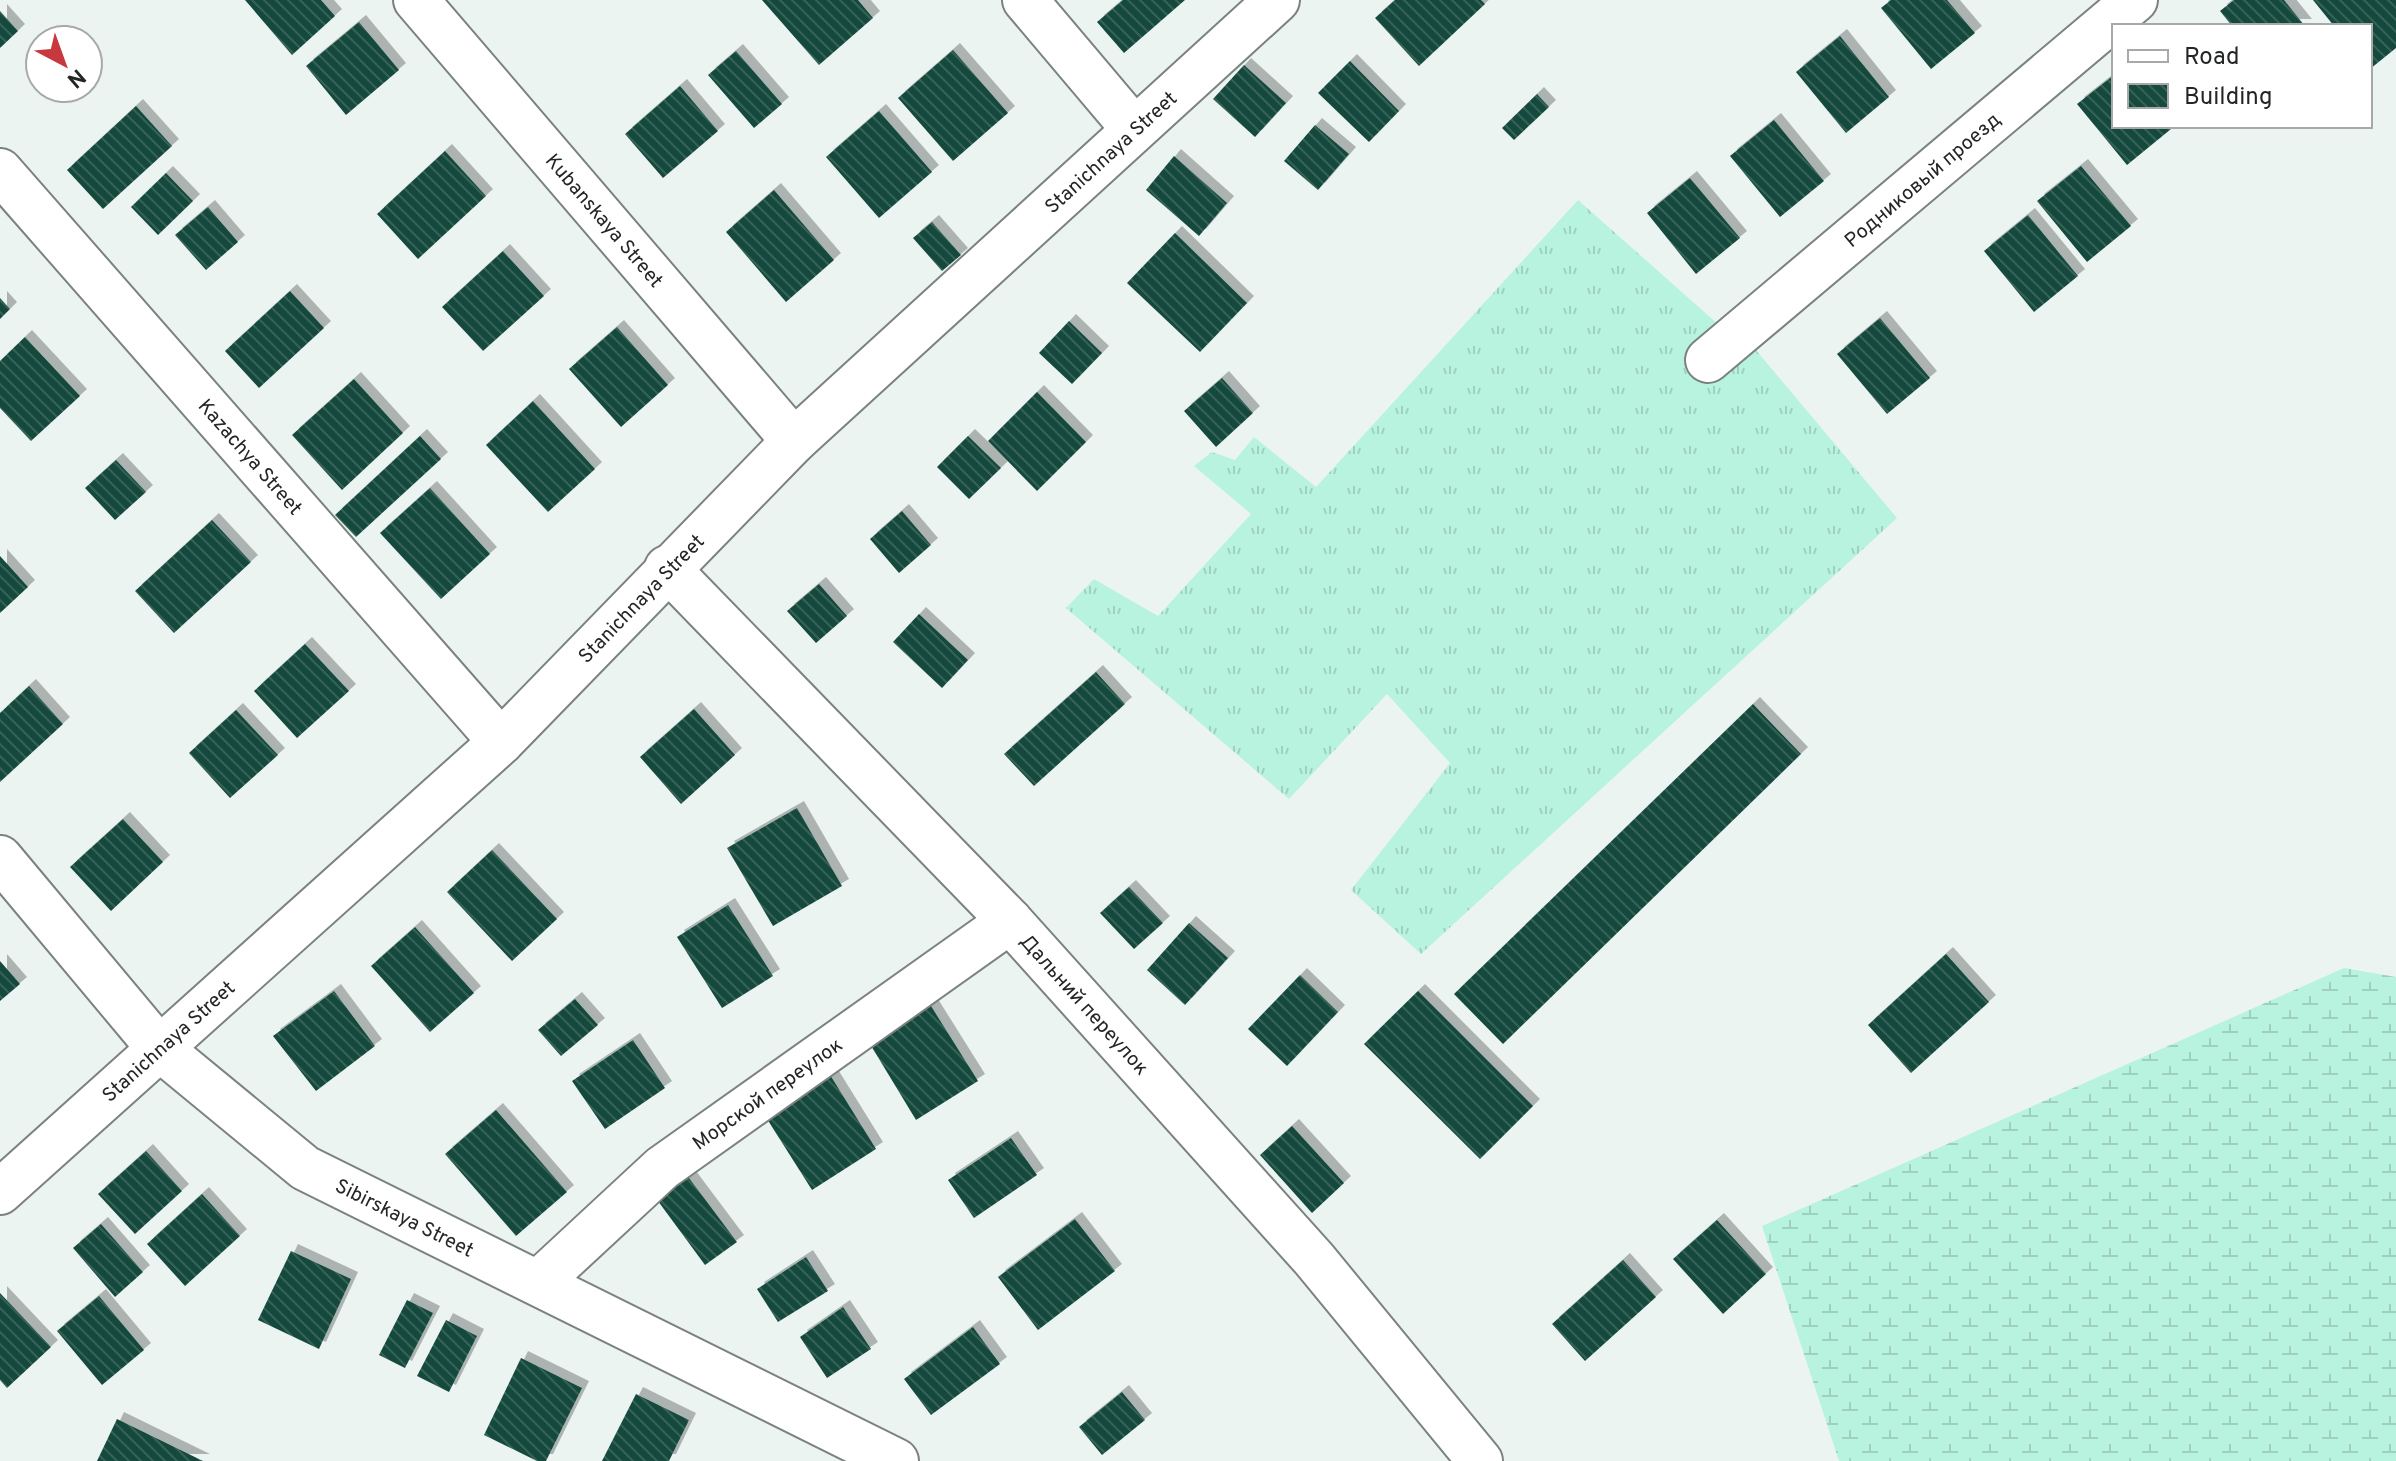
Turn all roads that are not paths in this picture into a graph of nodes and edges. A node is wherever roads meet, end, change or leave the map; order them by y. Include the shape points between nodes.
1 (416, 0) edge
2 (1025, 0) edge
3 (1277, 0) edge
4 (2135, 0) edge
5 (1134, 129) junction
6 (0, 171) edge
7 (1708, 360) dead end
8 (794, 441) junction
9 (667, 568) junction
10 (501, 742) junction
11 (0, 858) edge
12 (1010, 921) junction
13 (158, 1047) junction
14 (0, 1192) edge
15 (538, 1283) junction
16 (896, 1461) edge
17 (1480, 1461) edge

1 - 8 street, Kubanskaya Street
2 - 5 street
3 - 5 street, Stanichnaya Street
4 - 7 street, Родниковый проезд
5 - 8 street, Stanichnaya Street
6 - 10 street, Kazachya Street
8 - 9 street, Stanichnaya Street
9 - 10 street, Stanichnaya Street
9 - 12 street, Дальний переулок
10 - 13 street, Stanichnaya Street
11 - 13 street, Sibirskaya Street
12 - 15 street, Морской переулок via 662,1168
12 - 17 street, Дальний переулок via 1314,1259
13 - 14 street, Stanichnaya Street
13 - 15 street, Sibirskaya Street via 305,1168
15 - 16 street, Sibirskaya Street

